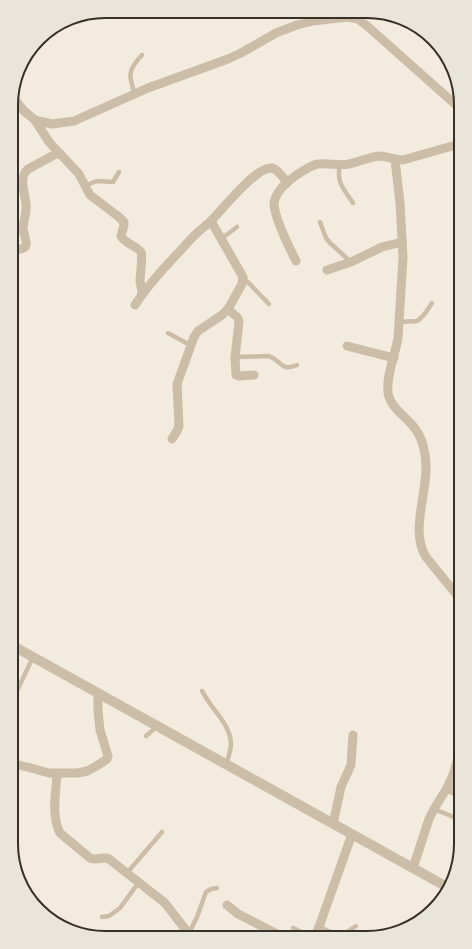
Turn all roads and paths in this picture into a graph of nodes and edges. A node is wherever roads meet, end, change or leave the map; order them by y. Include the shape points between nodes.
1 (311, 18) edge
2 (359, 18) edge
3 (142, 55) dead end
4 (134, 94) junction
5 (454, 103) edge
6 (18, 104) edge
7 (35, 120) junction
8 (454, 146) edge
9 (58, 153) junction
10 (395, 160) junction
11 (340, 165) junction
12 (119, 172) dead end
13 (287, 182) junction
14 (86, 186) junction
15 (353, 203) dead end
16 (210, 221) junction
17 (320, 222) dead end
18 (237, 227) dead end
19 (221, 239) junction
20 (402, 242) junction
21 (18, 249) edge
22 (296, 261) dead end
23 (350, 262) junction
24 (327, 270) dead end
25 (243, 277) junction
26 (142, 294) junction
27 (432, 303) dead end
28 (269, 304) dead end
29 (135, 305) dead end
30 (228, 309) junction
31 (399, 322) junction
32 (168, 333) dead end
33 (190, 345) junction
34 (347, 346) dead end
35 (235, 357) junction
36 (394, 358) junction
37 (297, 365) dead end
38 (254, 375) dead end
39 (172, 439) dead end
40 (454, 592) edge
41 (18, 649) edge
42 (33, 657) junction
43 (18, 689) edge
44 (202, 691) dead end
45 (98, 693) junction
46 (157, 726) junction
47 (353, 735) dead end
48 (146, 736) dead end
49 (226, 764) junction
50 (18, 765) edge
51 (454, 772) edge
52 (57, 774) junction
53 (447, 788) junction
54 (454, 791) edge
55 (434, 809) junction
56 (454, 817) edge
57 (333, 824) junction
58 (162, 832) dead end
59 (352, 834) junction
60 (413, 868) junction
61 (127, 873) junction
62 (139, 882) junction
63 (443, 885) edge
64 (217, 888) dead end
65 (227, 905) dead end
66 (102, 917) dead end
67 (356, 926) dead end
68 (293, 928) dead end
69 (188, 931) edge
70 (191, 931) edge
71 (271, 931) edge
72 (300, 931) edge
73 (317, 931) edge
74 (348, 931) edge

1 - 4 street via 228,59
2 - 5 street
3 - 4 lane via 130,73
4 - 7 street via 74,121 52,124
6 - 7 street
7 - 9 street
8 - 10 street
9 - 14 street via 79,174
9 - 21 street via 28,169 23,176 26,210 23,226 26,246
10 - 11 street via 378,156
10 - 20 street
11 - 13 street via 311,166
11 - 15 lane via 338,171 341,186
12 - 14 lane via 112,182 97,181
13 - 16 street via 276,170 266,168 250,179
13 - 22 street via 274,202 275,214
14 - 26 street via 90,195 124,222 122,239 140,251
16 - 19 street
16 - 26 street via 196,233
17 - 23 lane via 326,238
18 - 19 lane
19 - 25 street
20 - 23 street via 374,250
20 - 31 street
23 - 24 street
25 - 28 lane
25 - 30 street via 242,284
26 - 29 street
27 - 31 lane via 420,320
30 - 33 street via 222,316 198,331
30 - 35 street via 239,322
31 - 36 street
32 - 33 lane
33 - 39 street via 177,384 179,426
34 - 36 street
35 - 37 lane via 269,356 286,368
35 - 38 street via 236,374
36 - 40 street via 388,394 392,404 419,436 426,466 420,520 422,550
41 - 42 street
42 - 43 lane
42 - 45 street
44 - 49 lane via 223,720 230,736
45 - 46 street
45 - 52 street via 99,725 107,759 87,771
46 - 48 lane
46 - 49 street
47 - 57 street via 351,765 341,787
49 - 57 street
50 - 52 street
51 - 53 street
52 - 61 street via 55,808 60,833 93,860 106,857
53 - 54 street
53 - 55 street
55 - 56 lane
55 - 60 street
57 - 59 street
58 - 61 lane
59 - 60 street
59 - 73 street
60 - 63 street
61 - 62 street
62 - 66 lane via 120,908 109,916
62 - 69 street via 168,906
64 - 70 lane via 206,892
65 - 71 street via 238,914
67 - 74 lane
68 - 72 lane

